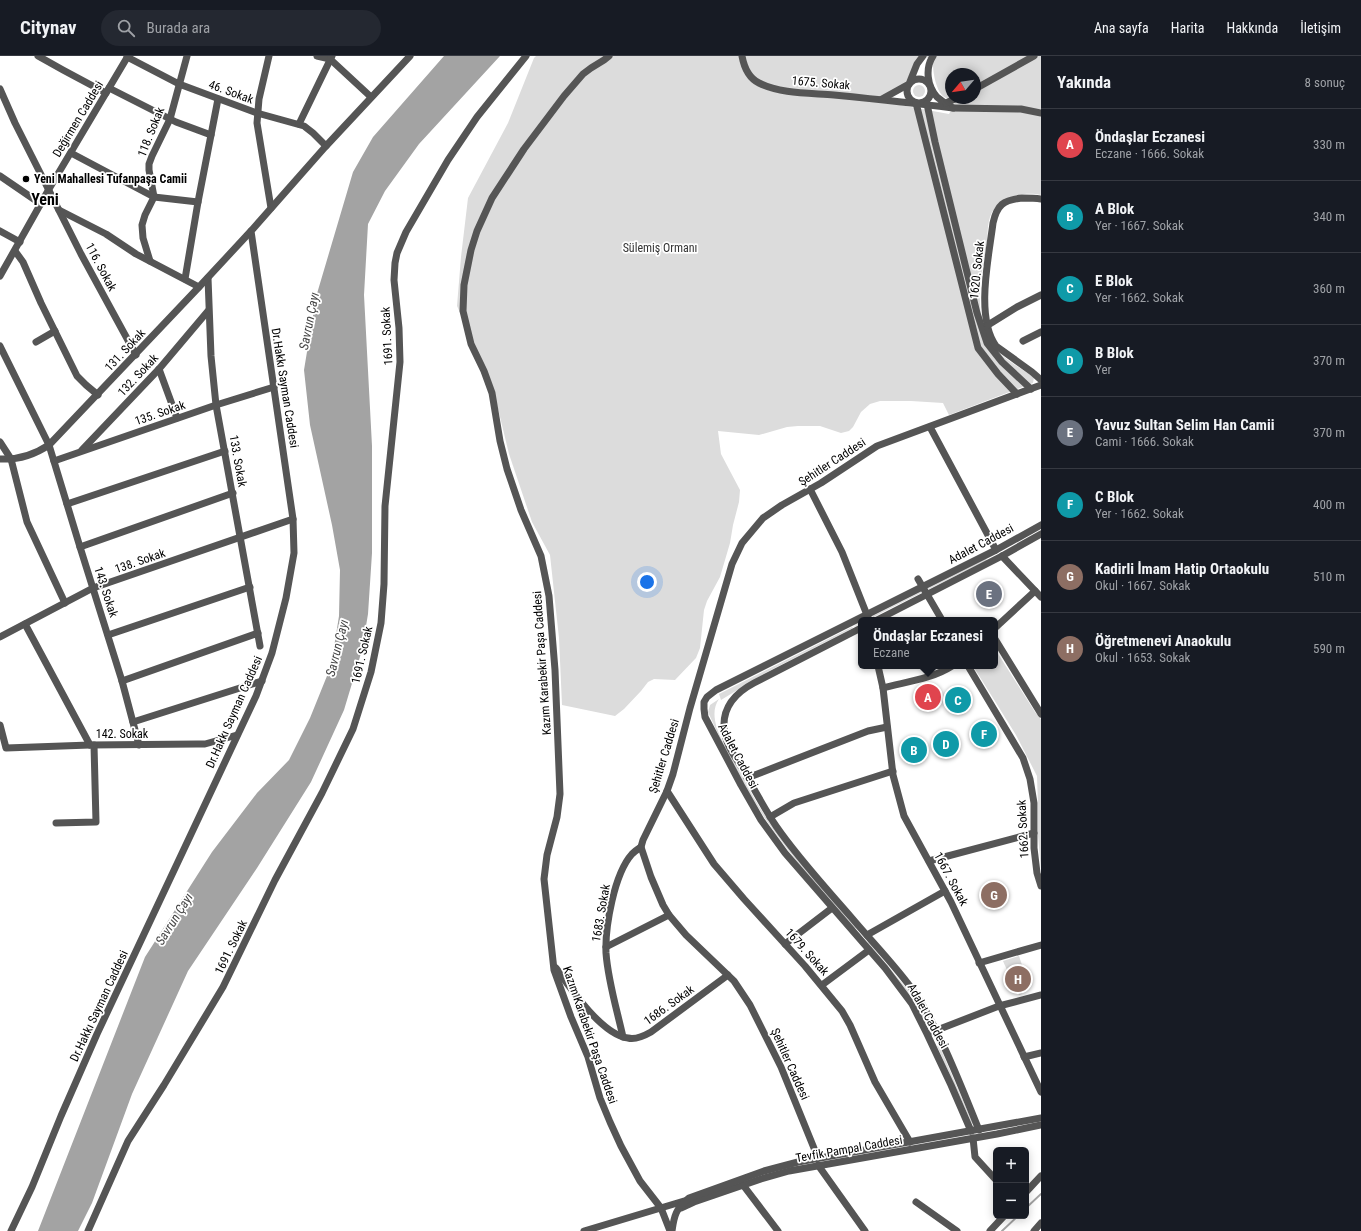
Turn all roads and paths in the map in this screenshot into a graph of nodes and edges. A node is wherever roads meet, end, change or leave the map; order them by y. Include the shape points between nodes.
1 (38, 56) edge
2 (187, 56) edge
3 (269, 56) edge
4 (317, 56) edge
5 (410, 56) edge
6 (526, 56) edge
7 (609, 56) edge
8 (742, 56) edge
9 (923, 56) edge
10 (933, 56) edge
11 (1034, 56) edge
12 (127, 57) edge
13 (331, 58) edge
14 (179, 84) junction
15 (909, 84) junction
16 (981, 86) edge
17 (931, 88) junction
18 (0, 89) edge
19 (108, 90) junction
20 (371, 97) junction
21 (218, 99) junction
22 (882, 99) junction
23 (945, 102) edge
24 (916, 103) junction
25 (928, 104) junction
26 (947, 104) edge
27 (952, 108) junction
28 (257, 113) junction
29 (1041, 113) edge
30 (170, 118) junction
31 (299, 124) junction
32 (211, 135) junction
33 (326, 146) junction
34 (71, 154) junction
35 (0, 176) edge
36 (49, 190) junction
37 (154, 197) junction
38 (1041, 199) edge
39 (198, 202) junction
40 (41, 204) junction
41 (272, 208) junction
42 (59, 210) junction
43 (0, 231) edge
44 (251, 231) junction
45 (20, 242) junction
46 (15, 251) junction
47 (150, 261) junction
48 (0, 276) edge
49 (208, 278) junction
50 (185, 279) junction
51 (199, 287) junction
52 (1041, 295) edge
53 (208, 311) junction
54 (988, 325) junction
55 (56, 332) junction
56 (1041, 332) edge
57 (1023, 341) dead end
58 (36, 342) dead end
59 (0, 346) edge
60 (136, 355) junction
61 (159, 369) junction
62 (1041, 380) edge
63 (1041, 385) edge
64 (274, 387) junction
65 (1031, 389) junction
66 (1017, 394) junction
67 (98, 395) junction
68 (216, 405) junction
69 (177, 418) junction
70 (933, 426) junction
71 (0, 442) edge
72 (49, 445) junction
73 (225, 451) junction
74 (81, 452) junction
75 (0, 459) edge
76 (11, 459) junction
77 (54, 461) junction
78 (810, 489) junction
79 (233, 493) junction
80 (67, 504) junction
81 (293, 519) junction
82 (1041, 525) edge
83 (1041, 534) edge
84 (240, 538) junction
85 (80, 547) junction
86 (996, 550) junction
87 (1002, 556) junction
88 (918, 579) dead end
89 (250, 587) junction
90 (923, 587) junction
91 (93, 588) junction
92 (1036, 591) junction
93 (927, 595) junction
94 (1041, 597) edge
95 (65, 603) junction
96 (868, 617) edge
97 (870, 617) edge
98 (883, 617) edge
99 (940, 617) edge
100 (858, 623) edge
101 (25, 624) junction
102 (998, 625) edge
103 (858, 630) edge
104 (258, 633) junction
105 (108, 635) junction
106 (0, 637) edge
107 (998, 644) edge
108 (260, 646) dead end
109 (879, 669) edge
110 (947, 669) edge
111 (970, 669) edge
112 (122, 681) junction
113 (262, 681) junction
114 (883, 688) junction
115 (1041, 714) edge
116 (133, 722) junction
117 (0, 725) edge
118 (887, 727) junction
119 (237, 735) junction
120 (92, 745) junction
121 (139, 745) junction
122 (893, 771) junction
123 (748, 778) junction
124 (667, 791) junction
125 (770, 817) junction
126 (56, 823) dead end
127 (1034, 833) junction
128 (641, 847) junction
129 (929, 861) junction
130 (1041, 886) edge
131 (945, 891) junction
132 (832, 908) junction
133 (669, 915) junction
134 (867, 935) junction
135 (786, 944) junction
136 (1041, 945) edge
137 (606, 947) junction
138 (869, 950) junction
139 (979, 963) junction
140 (554, 964) junction
141 (728, 975) junction
142 (822, 986) junction
143 (1041, 995) edge
144 (999, 1006) junction
145 (935, 1030) junction
146 (927, 1034) junction
147 (622, 1037) junction
148 (1041, 1053) edge
149 (1024, 1057) junction
150 (1041, 1092) edge
151 (1041, 1118) edge
152 (1041, 1124) edge
153 (979, 1130) junction
154 (972, 1135) junction
155 (910, 1142) junction
156 (818, 1162) junction
157 (1041, 1176) edge
158 (993, 1177) edge
159 (742, 1185) junction
160 (1029, 1189) edge
161 (685, 1201) junction
162 (916, 1202) dead end
163 (661, 1208) junction
164 (677, 1210) junction
165 (1001, 1219) edge
166 (1041, 1223) edge
167 (11, 1231) edge
168 (88, 1231) edge
169 (584, 1231) edge
170 (671, 1231) edge
171 (778, 1231) edge
172 (865, 1231) edge
173 (957, 1231) edge
174 (990, 1231) edge
175 (1034, 1231) edge

1 - 19 street
2 - 14 street, 118. Sokak
3 - 28 street
4 - 13 street
5 - 20 street
6 - 168 street, 1691. Sokak via 481,112 451,155 406,232 397,253 394,280 400,362 385,506 382,617 371,672 353,729 322,793 278,873 223,987 128,1141
7 - 140 street, Kazım Karabekir Paşa Caddesi via 573,85 498,186 477,231 467,269 463,298 468,336 492,393 507,468 521,510 541,556 549,596 560,794 544,879
8 - 22 street, 1675. Sokak via 745,68 752,77 767,86 799,92
9 - 15 street via 912,72
10 - 17 street via 928,65
11 - 16 street
12 - 14 street, 46. Sokak
12 - 19 street, Değirmen Caddesi
13 - 20 street
13 - 31 street
14 - 21 street, 46. Sokak
14 - 30 street, 118. Sokak
15 - 17 street via 920,78 927,81
15 - 22 street
15 - 24 street via 908,94
17 - 23 street
17 - 24 street via 931,95 927,100
18 - 36 street, 116. Sokak
19 - 30 street
19 - 34 street, Değirmen Caddesi
20 - 33 street
21 - 28 street, 46. Sokak
21 - 32 street
22 - 24 street, 1675. Sokak
24 - 25 street, 1675. Sokak
24 - 66 street via 978,348
25 - 27 street, 1675. Sokak
25 - 65 street via 935,142 987,343 1002,362
26 - 27 street
27 - 29 street, 1675. Sokak via 1021,109
28 - 31 street, 46. Sokak
28 - 41 street via 257,130
30 - 32 street
30 - 37 street, 118. Sokak via 149,164
31 - 33 street, 46. Sokak
32 - 39 street
33 - 41 street
34 - 36 street, Değirmen Caddesi
34 - 37 street
35 - 40 street
36 - 40 street, Değirmen Caddesi
36 - 42 street, 116. Sokak
37 - 39 street
37 - 47 street via 142,225
38 - 54 street, 1620. Sokak via 1010,200 996,210 984,308
39 - 50 street
40 - 45 street, Değirmen Caddesi
41 - 44 street
42 - 47 street via 106,234
42 - 60 street, 116. Sokak
43 - 45 street
44 - 49 street, 131. Sokak
44 - 64 street, Dr.Hakkı Sayman Caddesi
45 - 46 street, Değirmen Caddesi
46 - 48 street, Değirmen Caddesi
46 - 55 street via 23,262
47 - 50 street
49 - 51 street, 131. Sokak
49 - 53 street, 133. Sokak
50 - 51 street
51 - 60 street, 131. Sokak
52 - 54 street
53 - 61 street, 132. Sokak
53 - 68 street, 133. Sokak
54 - 62 street, 1620. Sokak via 996,346
55 - 58 street
55 - 67 street via 77,376
56 - 57 street
59 - 72 street, 143. Sokak
60 - 67 street, 131. Sokak
61 - 69 street
61 - 74 street, 132. Sokak
63 - 65 street, Şehitler Caddesi
64 - 68 street, 135. Sokak
64 - 81 street, Dr.Hakkı Sayman Caddesi
65 - 66 street, Şehitler Caddesi
66 - 70 street, Şehitler Caddesi
67 - 72 street, 131. Sokak
68 - 69 street, 135. Sokak
68 - 73 street, 133. Sokak
69 - 74 street, 135. Sokak
70 - 78 street, Şehitler Caddesi via 878,446
70 - 86 street
71 - 76 street
72 - 76 street, 131. Sokak via 35,453
72 - 77 street, 143. Sokak
73 - 79 street, 133. Sokak
73 - 80 street
74 - 77 street, 135. Sokak
75 - 76 street, 131. Sokak
76 - 95 street via 27,522
77 - 80 street, 143. Sokak
78 - 96 street via 842,552
78 - 124 street, Şehitler Caddesi via 763,518 742,542 737,552
79 - 84 street, 133. Sokak
79 - 85 street
80 - 85 street, 143. Sokak
81 - 84 street, 138. Sokak
81 - 113 street, Dr.Hakkı Sayman Caddesi via 294,553 286,598
82 - 86 street, Adalet Caddesi
83 - 87 street
84 - 89 street, 133. Sokak
84 - 91 street, 138. Sokak
85 - 91 street, 143. Sokak
86 - 90 street, Adalet Caddesi
87 - 92 street
87 - 93 street
88 - 90 street
89 - 104 street, 133. Sokak
89 - 105 street
90 - 93 street
90 - 97 street, Adalet Caddesi
91 - 95 street, 138. Sokak
91 - 105 street, 143. Sokak
92 - 94 street
92 - 102 street
93 - 98 street
93 - 99 street
95 - 101 street, 138. Sokak
100 - 132 street, Adalet Caddesi via 716,690 704,702 705,717 710,728 761,820 785,853
101 - 106 street, 138. Sokak
101 - 120 street
103 - 123 street via 754,683 731,701 724,720 725,735
104 - 108 street, 133. Sokak
104 - 112 street
105 - 112 street, 143. Sokak
107 - 115 street
109 - 114 street, 1667. Sokak
110 - 114 street via 934,675
111 - 127 street, 1662. Sokak via 1023,758 1034,803
112 - 116 street, 143. Sokak
113 - 116 street
113 - 119 street, Dr.Hakkı Sayman Caddesi
114 - 118 street, 1667. Sokak
116 - 121 street, 143. Sokak
117 - 120 street, 142. Sokak via 6,748
118 - 122 street, 1667. Sokak
118 - 123 street via 868,731
119 - 121 street, 142. Sokak via 205,744
119 - 167 street, Dr.Hakkı Sayman Caddesi via 100,1027
120 - 121 street, 142. Sokak
120 - 126 street via 96,822
122 - 125 street via 794,804
122 - 129 street, 1667. Sokak via 904,816
123 - 125 street
124 - 128 street, Şehitler Caddesi
124 - 135 street, 1679. Sokak via 714,864
125 - 134 street via 799,856
127 - 129 street
127 - 130 street, 1662. Sokak via 1037,873
128 - 133 street, Şehitler Caddesi via 656,891
128 - 137 street, 1683. Sokak via 631,855 621,871 609,916
129 - 131 street, 1667. Sokak
131 - 134 street
131 - 139 street, 1667. Sokak
132 - 135 street
132 - 138 street, Adalet Caddesi
133 - 137 street
133 - 141 street, Şehitler Caddesi
134 - 145 street via 914,993
135 - 142 street, 1679. Sokak
136 - 139 street
137 - 147 street, 1683. Sokak via 607,965
138 - 142 street
138 - 146 street, Adalet Caddesi via 912,1004
139 - 144 street, 1667. Sokak
140 - 147 street via 588,1009 607,1028
140 - 163 street, Kazım Karabekir Paşa Caddesi via 564,999 588,1057 610,1122 636,1175
141 - 147 street, 1686. Sokak via 651,1032 636,1038
141 - 156 street, Şehitler Caddesi via 742,991 781,1067
142 - 155 street, 1679. Sokak via 846,1018 874,1082
143 - 144 street
144 - 145 street
144 - 149 street, 1667. Sokak
145 - 146 street
145 - 153 street
146 - 154 street, Adalet Caddesi
148 - 149 street
149 - 150 street, 1667. Sokak
151 - 153 street, Tevfik Pampal Caddesi
152 - 154 street, Tevfik Pampal Caddesi
153 - 154 street, Tevfik Pampal Caddesi
154 - 155 street, Tevfik Pampal Caddesi
154 - 156 street, Tevfik Pampal Caddesi
154 - 158 street, Adalet Caddesi via 976,1157
155 - 156 street, Tevfik Pampal Caddesi
156 - 159 street, Tevfik Pampal Caddesi
156 - 161 street, Tevfik Pampal Caddesi via 798,1162 693,1196
156 - 172 street, Şehitler Caddesi
157 - 160 street
159 - 164 street, Tevfik Pampal Caddesi
159 - 171 street
161 - 163 street, Tevfik Pampal Caddesi
161 - 164 street, Tevfik Pampal Caddesi
162 - 173 street
163 - 169 street, Tevfik Pampal Caddesi
163 - 170 street, Kazım Karabekir Paşa Caddesi
164 - 170 street
165 - 174 street
166 - 175 street

